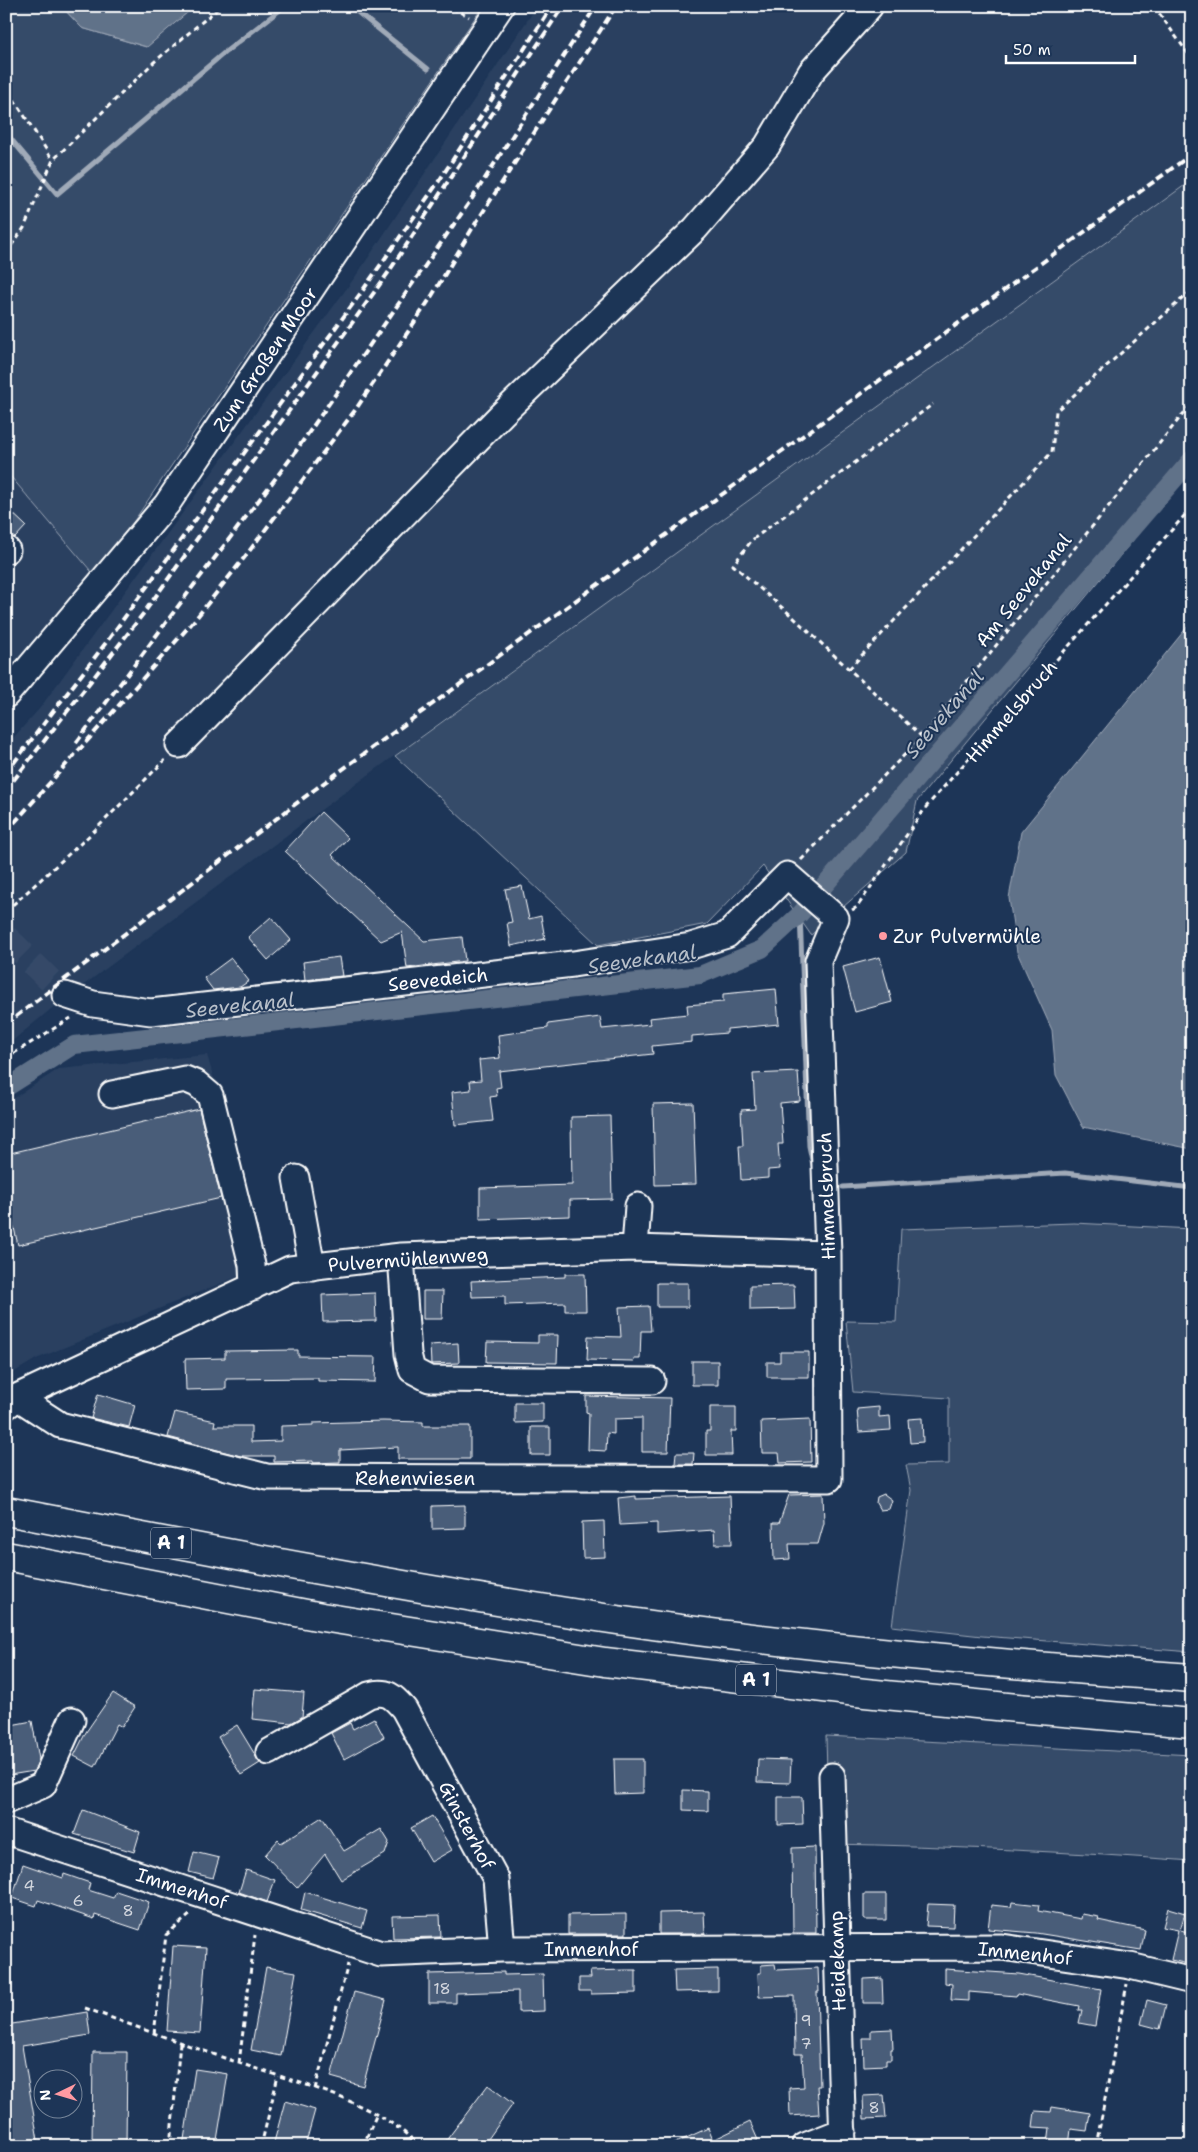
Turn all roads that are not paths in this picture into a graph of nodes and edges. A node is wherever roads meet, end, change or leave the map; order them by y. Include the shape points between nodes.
1 (502, 6) edge
2 (870, 6) edge
3 (6, 695) edge
4 (179, 745) road end
5 (834, 915) joint
6 (65, 995) tunnel mouth
7 (112, 1094) dead end
8 (296, 1178) dead end
9 (638, 1206) dead end
10 (635, 1248) junction
11 (828, 1254) junction
12 (401, 1256) junction
13 (312, 1267) junction
14 (253, 1288) junction
15 (652, 1381) dead end
16 (11, 1401) edge
17 (829, 1478) joint
18 (6, 1511) edge
19 (6, 1556) edge
20 (1192, 1678) edge
21 (72, 1720) dead end
22 (1192, 1723) edge
23 (269, 1752) dead end
24 (832, 1776) dead end
25 (6, 1801) edge
26 (6, 1831) edge
27 (837, 1948) junction
28 (502, 1949) junction
29 (1192, 1981) edge
30 (843, 2138) edge
31 (805, 2146) edge

1 - 3 street, Zum Großen Moor via 167,504
2 - 4 street via 811,72 767,146 694,229 502,414
5 - 6 street, Seevedeich via 794,881 727,935 691,946 573,964 151,1012 92,1004
5 - 11 street, Himmelsbruch via 818,961
7 - 14 street via 185,1079 210,1095 252,1265
8 - 13 street
9 - 10 street
10 - 11 street, Pulvermühlenweg
10 - 12 street, Pulvermühlenweg
11 - 17 street, Himmelsbruch
12 - 13 street, Pulvermühlenweg
12 - 15 street via 408,1354 412,1370 429,1379
13 - 14 street, Pulvermühlenweg via 290,1269
14 - 16 street, Pulvermühlenweg
16 - 17 street, Rehenwiesen via 60,1425 267,1477
18 - 20 highway, A 1 via 336,1575 619,1620 1031,1667
19 - 22 highway, A 1 via 322,1617 605,1662 875,1694
21 - 25 street via 43,1785
23 - 28 street, Ginsterhof via 369,1695 380,1692 392,1694 404,1709 496,1879
24 - 27 street, Heidekamp
26 - 28 street, Immenhof via 381,1954
27 - 28 street, Immenhof
27 - 29 street, Immenhof via 1002,1947 1130,1966
27 - 30 street, Heidekamp
30 - 31 street

